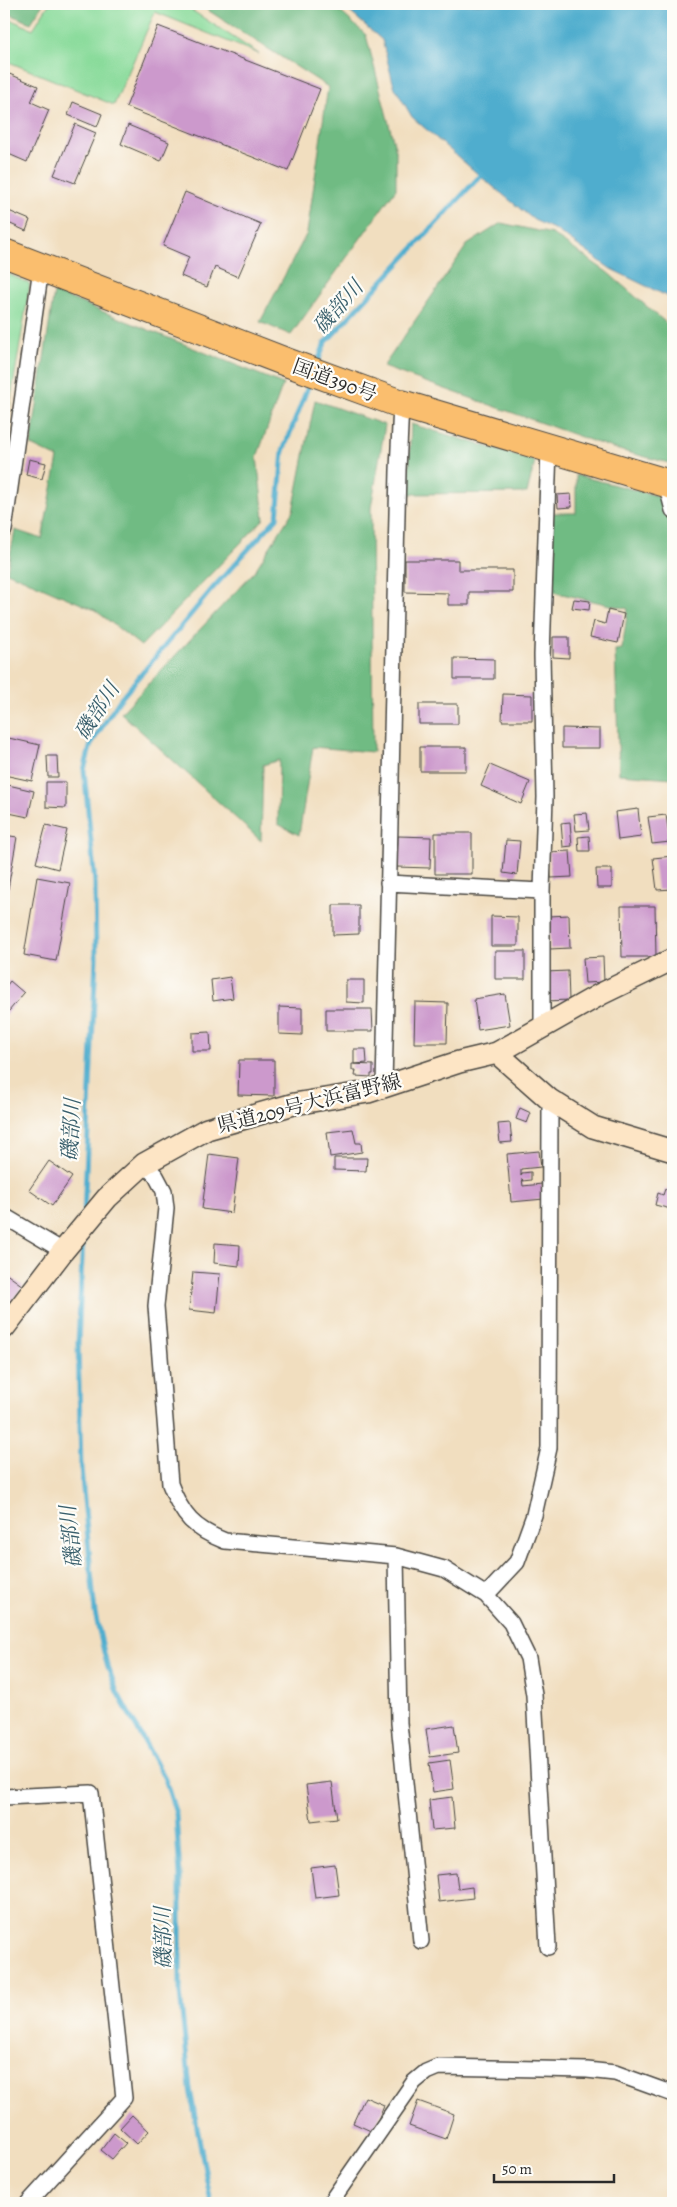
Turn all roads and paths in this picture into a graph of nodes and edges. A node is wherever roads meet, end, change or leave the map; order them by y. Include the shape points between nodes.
1 (4, 253) edge
2 (41, 268) junction
3 (402, 404) junction
4 (549, 448) junction
5 (670, 484) edge
6 (673, 510) edge
7 (4, 530) edge
8 (388, 883) junction
9 (542, 891) junction
10 (673, 959) edge
11 (542, 1028) junction
12 (497, 1053) junction
13 (384, 1086) junction
14 (550, 1100) junction
15 (673, 1151) edge
16 (144, 1164) junction
17 (4, 1216) edge
18 (63, 1251) junction
19 (4, 1328) edge
20 (396, 1556) junction
21 (486, 1595) junction
22 (4, 1797) edge
23 (421, 1941) dead end
24 (548, 1947) dead end
25 (673, 2094) edge
26 (28, 2203) edge
27 (330, 2203) edge

1 - 2 highway, 国道390号
2 - 3 highway, 国道390号
2 - 7 street
3 - 4 highway, 国道390号
3 - 8 street
4 - 5 highway, 国道390号
4 - 9 street via 542,655
5 - 6 street
8 - 9 street
8 - 13 street
9 - 11 street
10 - 11 main road, 県道209号大浜富野線 via 601,994
11 - 12 main road, 県道209号大浜富野線
12 - 13 main road, 県道209号大浜富野線
12 - 14 main road
13 - 16 main road, 県道209号大浜富野線 via 368,1092 294,1104 207,1129
14 - 15 main road via 593,1127
14 - 21 street via 549,1448 534,1515 517,1562
16 - 18 main road, 県道209号大浜富野線 via 107,1198
16 - 20 street via 164,1191 166,1208 156,1306 170,1484 177,1503 200,1529 225,1541
17 - 18 street
18 - 19 main road, 県道209号大浜富野線
20 - 21 street via 444,1569
20 - 23 street via 398,1723
21 - 24 street via 511,1623 528,1658 534,1695
22 - 26 street via 91,1793 124,2098
25 - 27 street via 616,2073 438,2067 414,2082

